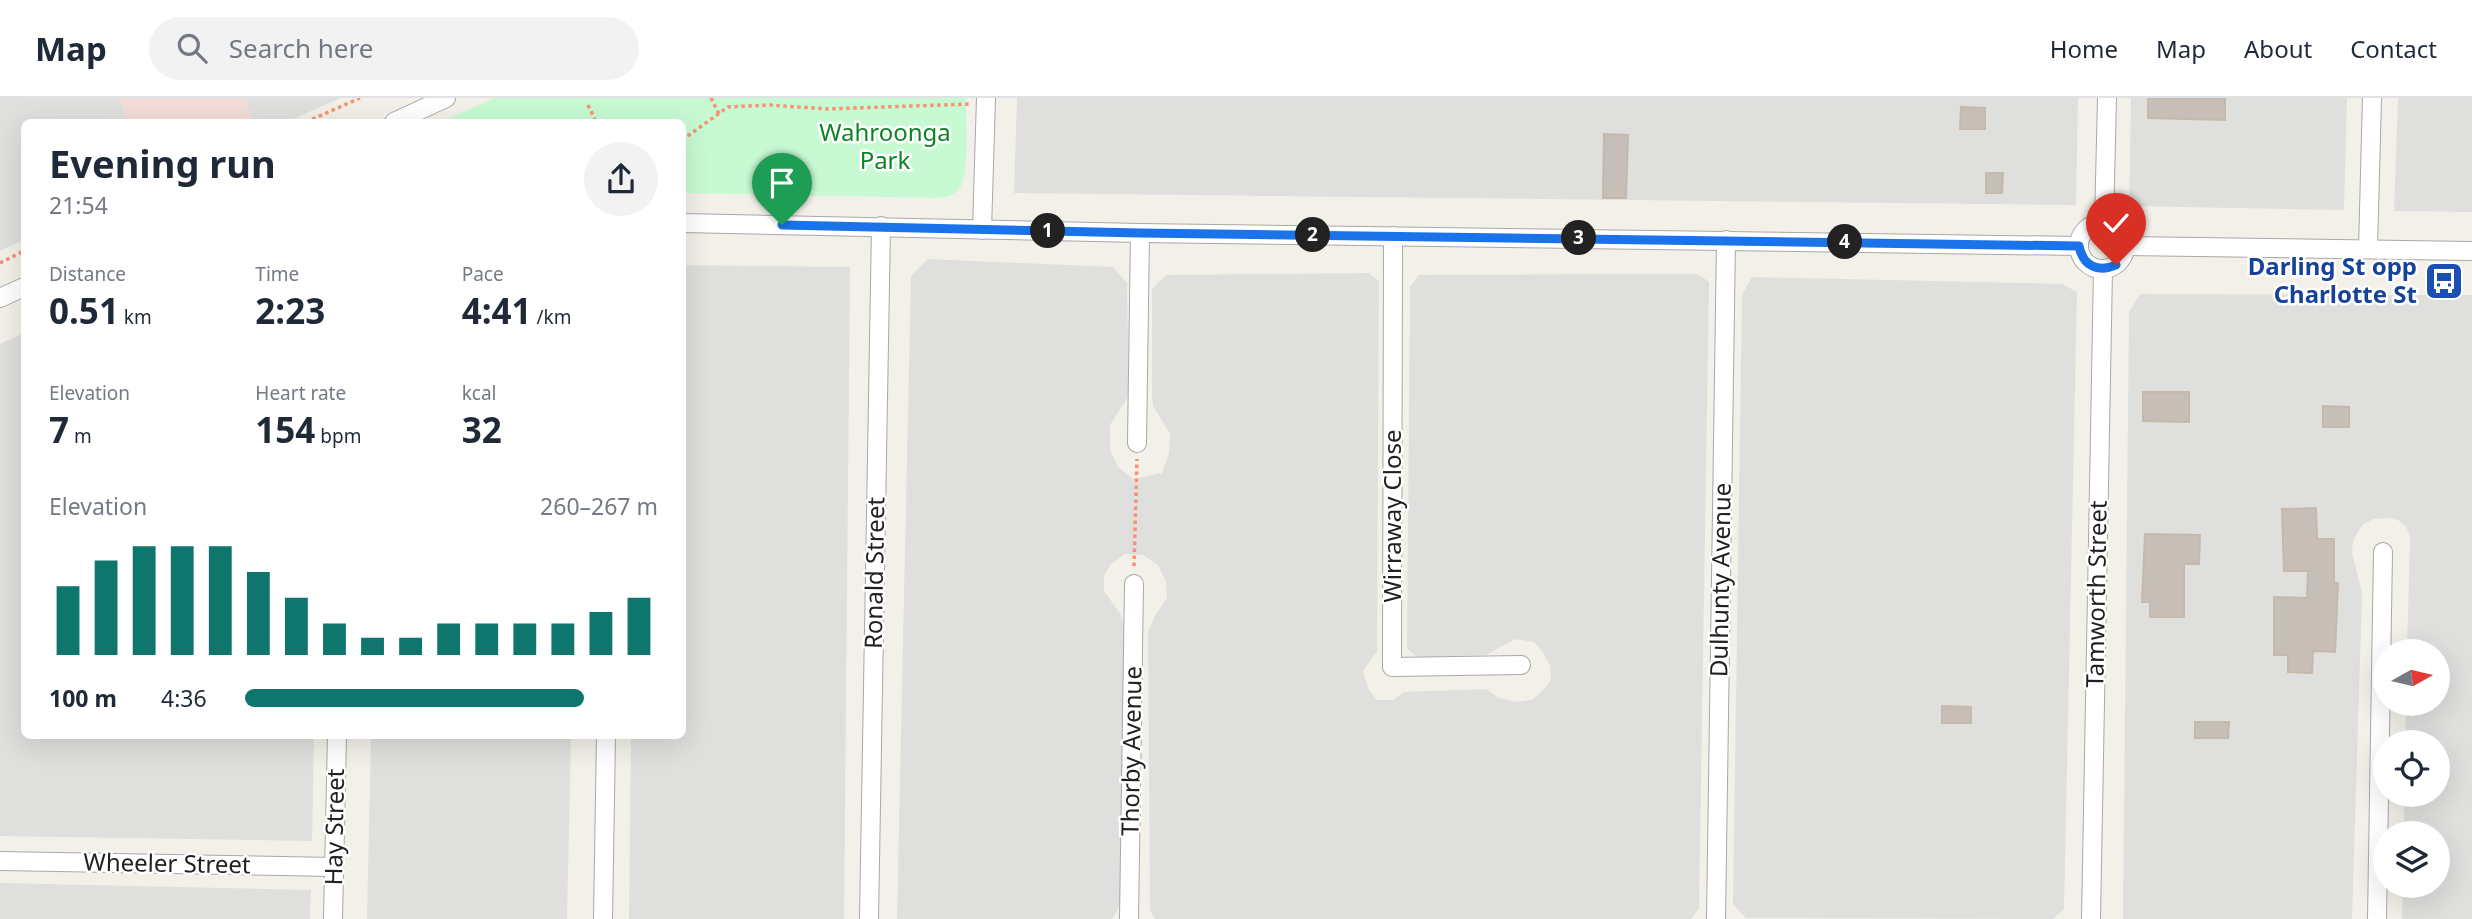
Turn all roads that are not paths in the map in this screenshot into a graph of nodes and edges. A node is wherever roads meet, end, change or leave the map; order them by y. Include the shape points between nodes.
1 (446, 98) edge
2 (2106, 98) edge
3 (2372, 98) edge
4 (986, 101) edge
5 (400, 119) edge
6 (686, 223) edge
7 (2104, 223) junction
8 (881, 226) junction
9 (982, 230) junction
10 (1140, 233) junction
11 (1393, 236) junction
12 (1726, 240) junction
13 (2079, 246) junction
14 (2125, 246) junction
15 (2368, 249) junction
16 (2472, 251) edge
17 (2103, 269) junction
18 (21, 288) edge
19 (0, 298) edge
20 (1137, 443) road end
21 (2383, 552) dead end
22 (1134, 584) road end
23 (1521, 666) dead end
24 (337, 739) edge
25 (606, 739) edge
26 (0, 861) edge
27 (334, 867) junction
28 (333, 919) edge
29 (603, 919) edge
30 (869, 919) edge
31 (1129, 919) edge
32 (1716, 919) edge
33 (2091, 919) edge
34 (2377, 919) edge

1 - 5 street
2 - 7 street
3 - 15 street
4 - 9 street
6 - 8 street
7 - 13 street via 2084,232
7 - 14 street via 2117,228
8 - 9 street
8 - 30 street, Ronald Street
9 - 10 street
10 - 11 street
10 - 20 street
11 - 12 street
11 - 23 street, Wirraway Close via 1392,667
12 - 13 street
12 - 32 street, Dulhunty Avenue
13 - 17 street via 2089,265
14 - 15 street
14 - 17 street via 2121,260
15 - 16 street
17 - 33 street, Tamworth Street
18 - 19 street
21 - 34 street
22 - 31 street, Thorby Avenue
24 - 27 street, Hay Street
25 - 29 street
26 - 27 street, Wheeler Street
27 - 28 street, Hay Street

